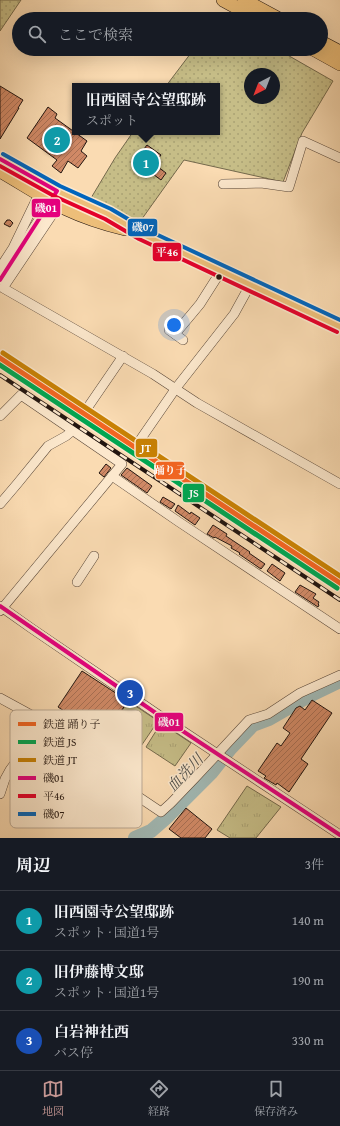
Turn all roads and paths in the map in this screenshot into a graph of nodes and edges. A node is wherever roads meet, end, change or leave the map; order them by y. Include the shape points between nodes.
1 (223, 0) edge
2 (244, 0) edge
3 (245, 12) edge
4 (266, 12) edge
5 (328, 46) edge
6 (340, 52) edge
7 (326, 56) edge
8 (340, 64) edge
9 (340, 158) edge
10 (0, 159) edge
11 (0, 171) edge
12 (223, 184) dead end
13 (39, 194) junction
14 (52, 200) junction
15 (0, 268) edge
16 (221, 271) junction
17 (250, 285) junction
18 (1, 287) edge
19 (340, 327) edge
20 (176, 335) dead end
21 (123, 356) junction
22 (176, 388) junction
23 (88, 408) tunnel mouth
24 (0, 416) edge
25 (72, 431) tunnel mouth
26 (138, 443) dead end
27 (112, 476) junction
28 (340, 484) edge
29 (0, 504) edge
30 (94, 556) dead end
31 (77, 582) dead end
32 (1, 608) edge
33 (340, 629) edge
34 (340, 675) edge
35 (0, 698) edge
36 (22, 710) edge
37 (221, 757) junction
38 (10, 770) edge
39 (0, 794) edge
40 (142, 799) edge
41 (340, 835) edge

1 - 3 highway
2 - 4 highway
5 - 6 highway
7 - 8 highway
9 - 12 street via 303,141 289,187 261,183
10 - 14 highway
11 - 13 highway
13 - 14 highway
13 - 15 street via 13,248
14 - 16 highway via 100,223 142,234
14 - 18 street
16 - 17 highway
16 - 20 street
17 - 19 highway
17 - 22 street via 234,314
18 - 21 street
21 - 22 street
21 - 23 street via 116,370
22 - 26 street
22 - 28 street via 197,403
24 - 27 street via 21,395 122,464
25 - 29 street via 45,449
27 - 32 street
27 - 33 street
30 - 31 street
32 - 37 street
34 - 37 street via 300,693 268,714 249,720
35 - 36 street
37 - 40 street via 161,812
37 - 41 street
38 - 39 street

